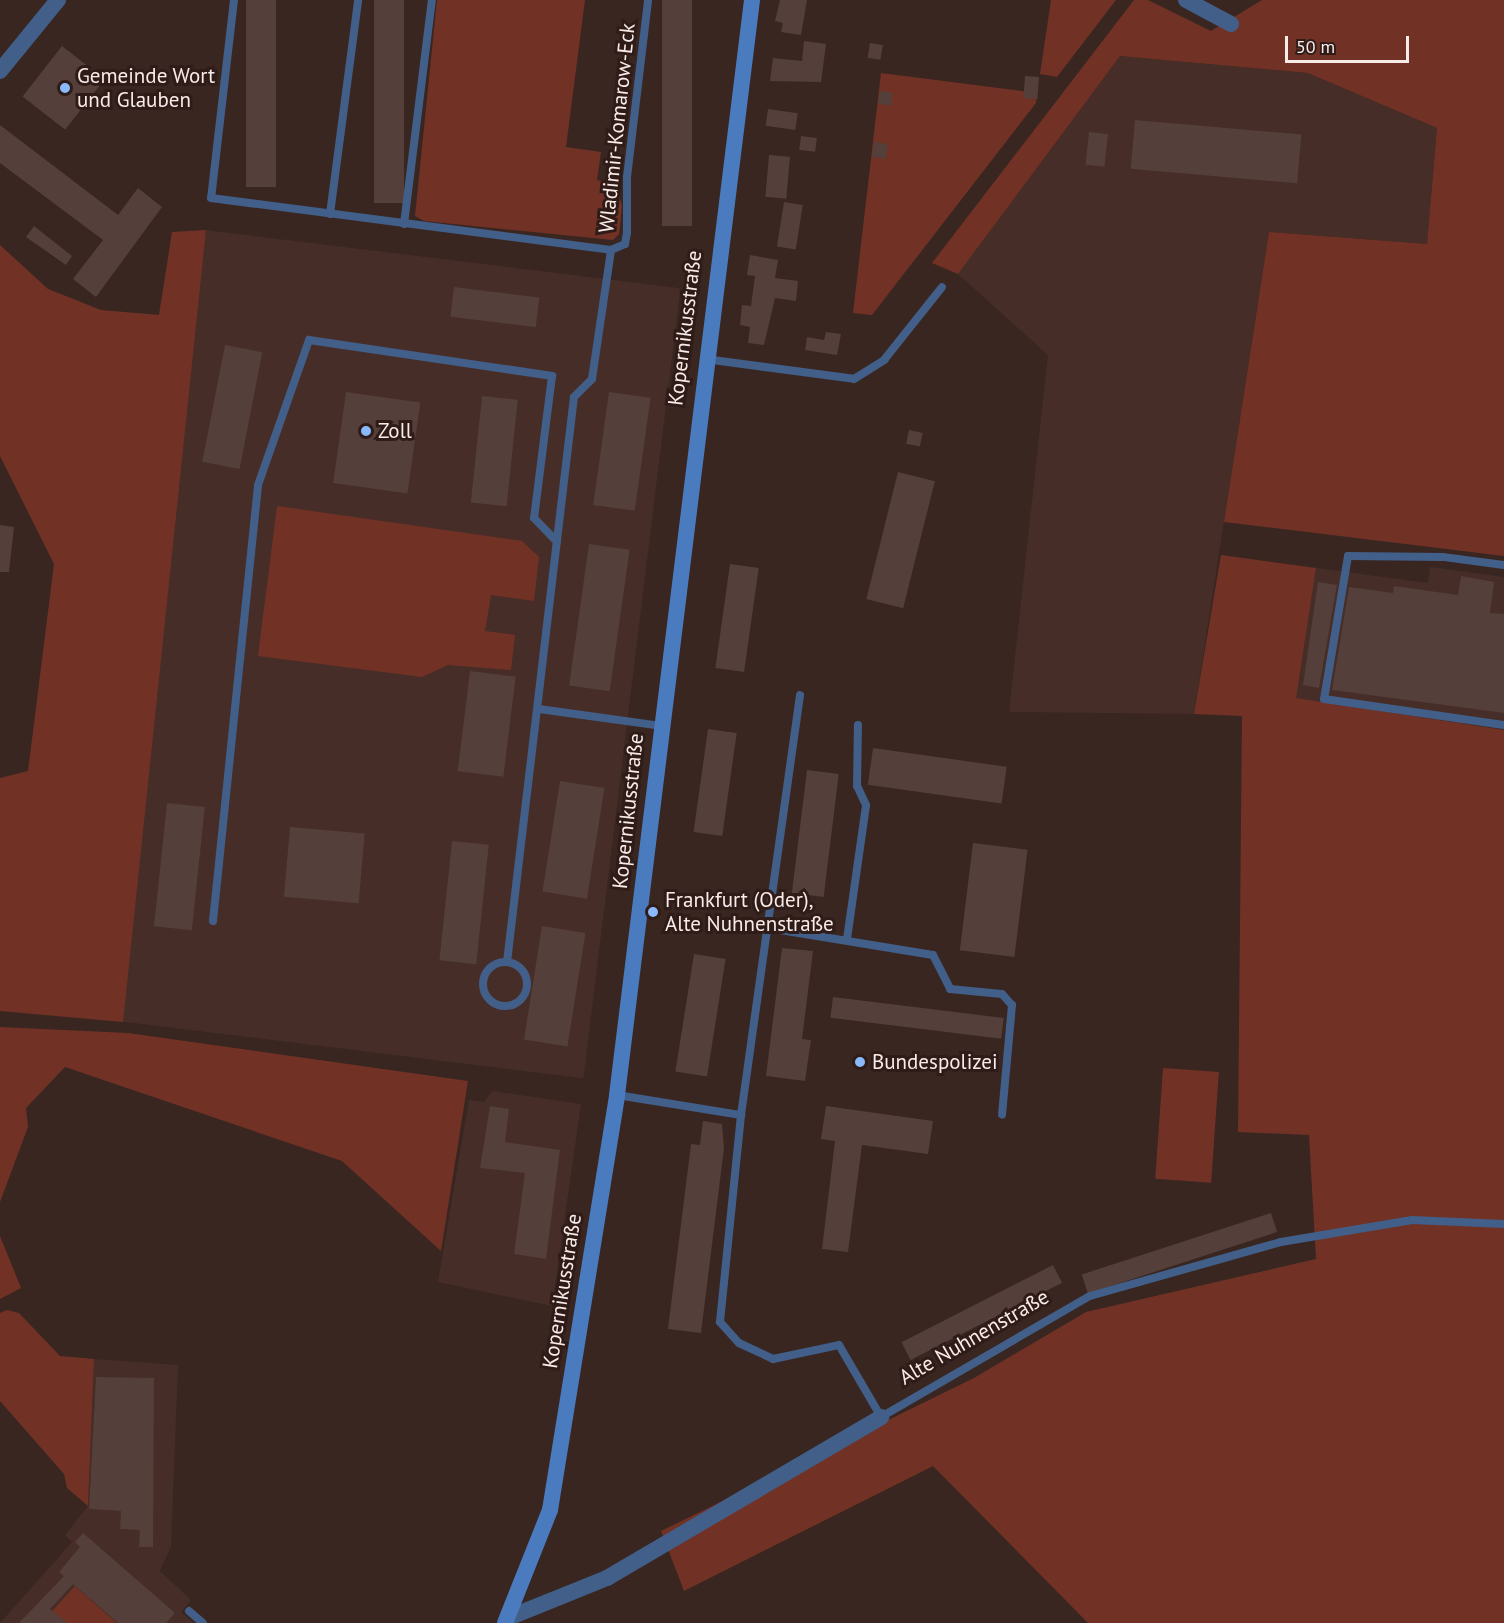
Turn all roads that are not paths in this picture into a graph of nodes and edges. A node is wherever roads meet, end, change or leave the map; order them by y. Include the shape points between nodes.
1 (58, 0) edge
2 (234, 0) edge
3 (358, 0) edge
4 (432, 0) edge
5 (648, 0) edge
6 (752, 0) edge
7 (1186, 0) edge
8 (1231, 24) dead end
9 (0, 71) edge
10 (330, 214) junction
11 (404, 224) junction
12 (611, 250) junction
13 (942, 287) dead end
14 (705, 359) junction
15 (557, 542) junction
16 (1504, 565) edge
17 (800, 695) dead end
18 (539, 708) junction
19 (858, 725) dead end
20 (1504, 725) edge
21 (661, 726) junction
22 (213, 921) dead end
23 (768, 928) junction
24 (848, 939) junction
25 (507, 962) junction
26 (617, 1095) junction
27 (741, 1115) junction
28 (1002, 1115) dead end
29 (1504, 1224) edge
30 (881, 1417) junction
31 (189, 1611) dead end
32 (506, 1621) edge
33 (203, 1623) edge

1 - 9 street
2 - 10 lane, Wladimir-Komarow-Eck via 211,198
3 - 10 lane
4 - 11 lane
5 - 12 lane, Wladimir-Komarow-Eck via 627,177 627,233 625,244
6 - 14 main road, Kopernikusstraße
7 - 8 street
10 - 11 lane, Wladimir-Komarow-Eck
11 - 12 lane, Wladimir-Komarow-Eck
12 - 15 lane via 592,379 574,397
13 - 14 lane via 884,360 854,379
14 - 21 main road, Kopernikusstraße
15 - 18 lane
15 - 22 lane via 534,518 552,376 309,340 258,484
16 - 20 lane via 1348,556 1324,699
17 - 23 lane
18 - 21 lane
18 - 25 lane
19 - 24 lane via 857,786 866,805
21 - 26 main road, Kopernikusstraße
23 - 24 lane
23 - 27 lane
24 - 28 lane via 933,955 950,989 1002,994 1012,1005
25 - 25 lane via 489,968 482,986 492,1003 506,1007 519,1001 527,989 525,974
26 - 27 lane
26 - 32 main road, Kopernikusstraße via 550,1510
27 - 30 lane via 720,1322 739,1343 773,1359 789,1359 839,1345
29 - 30 lane, Alte Nuhnenstraße via 1412,1220 1281,1242 1090,1296
30 - 32 street, Alte Nuhnenstraße via 607,1578
31 - 33 lane

